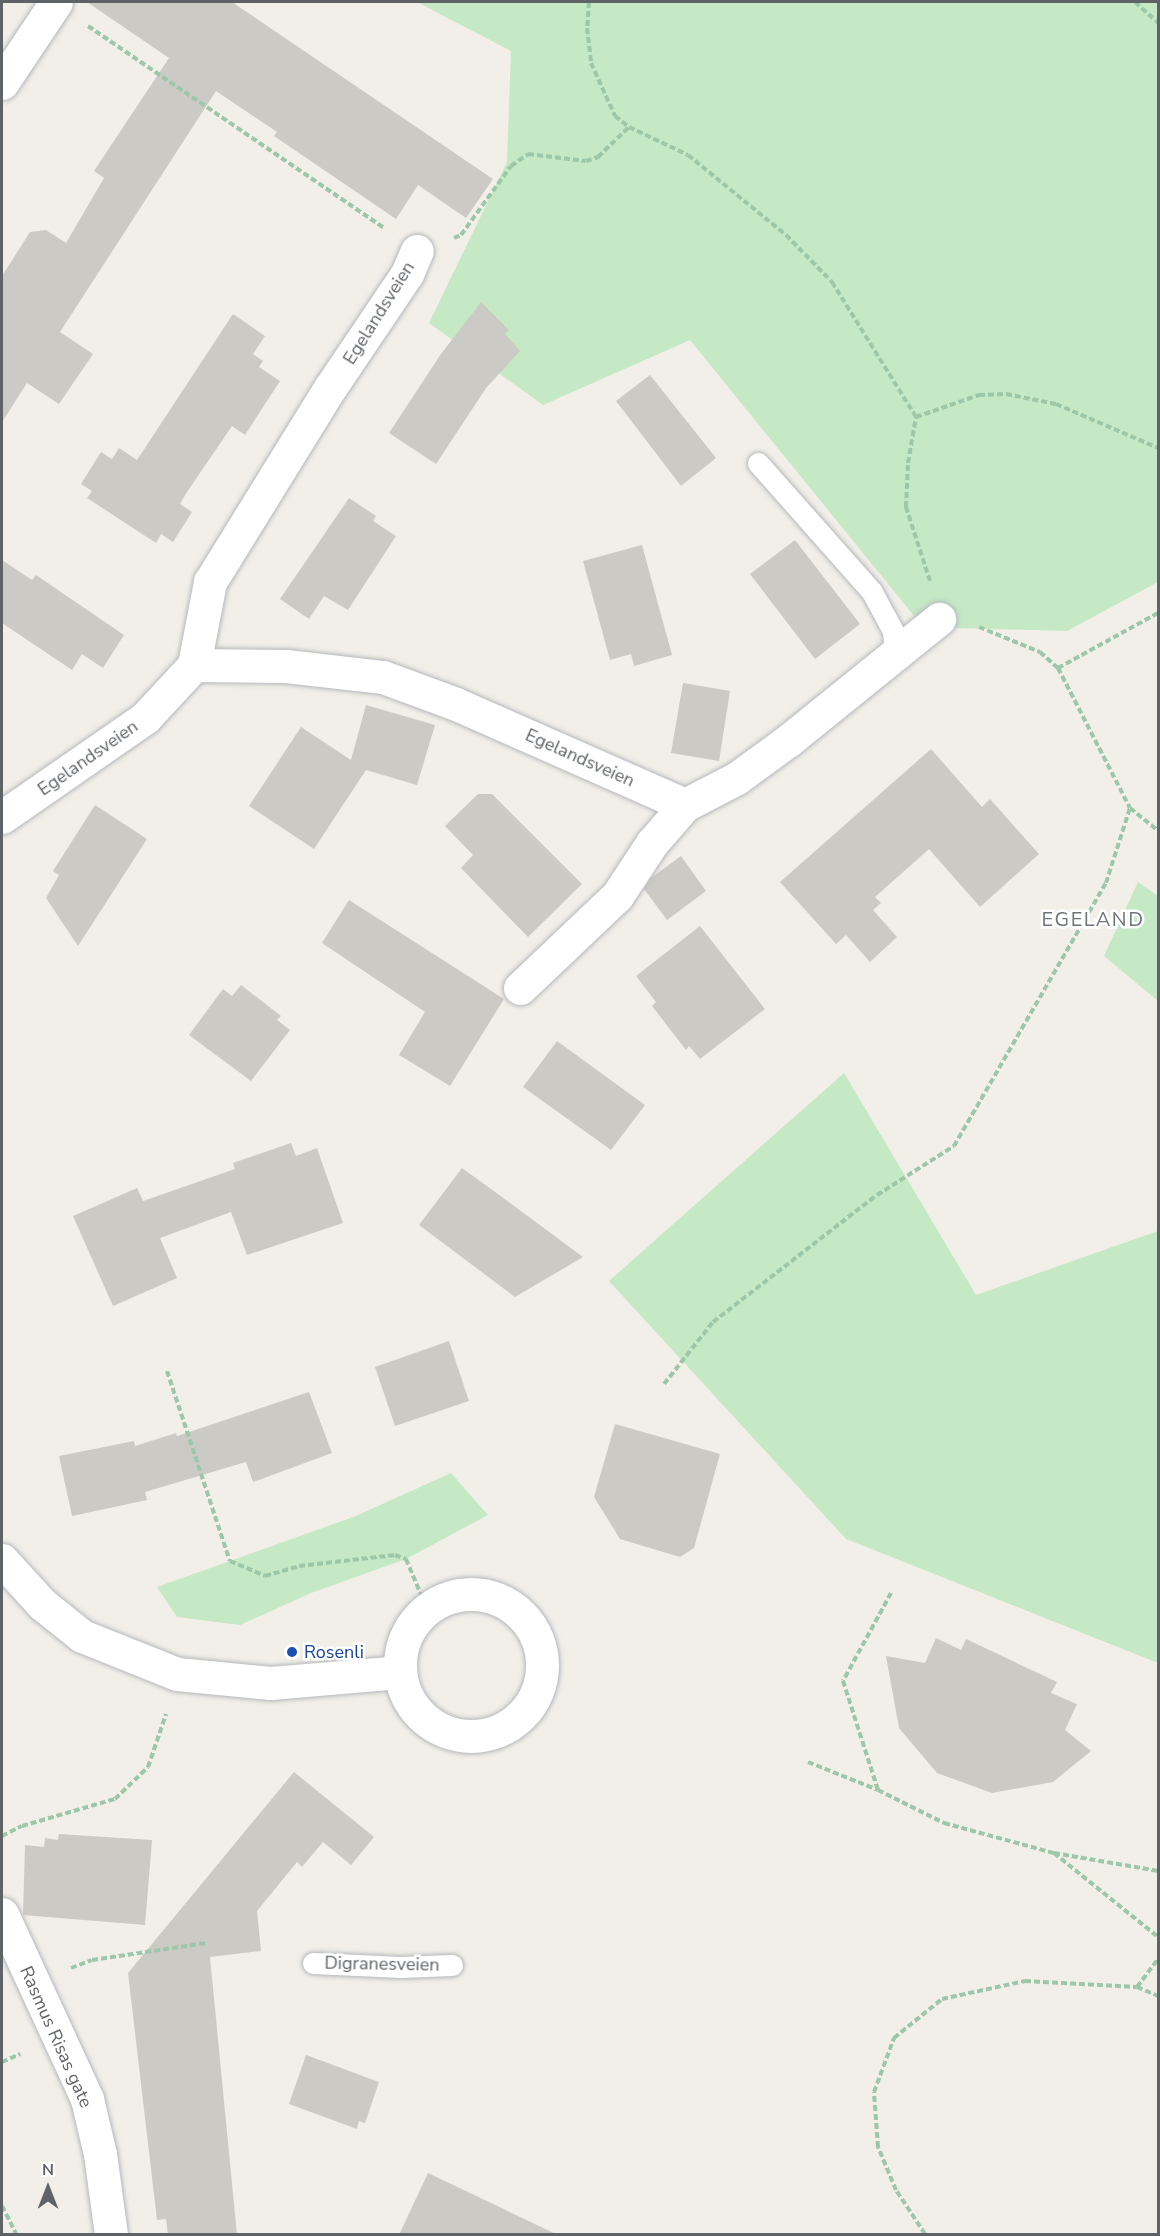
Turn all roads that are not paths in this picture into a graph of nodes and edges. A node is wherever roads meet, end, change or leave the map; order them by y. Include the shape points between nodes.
1 (56, 3) edge
2 (2, 83) edge
3 (417, 251) road end
4 (758, 463) dead end
5 (939, 619) road end
6 (895, 652) junction
7 (194, 665) junction
8 (685, 805) junction
9 (2, 817) edge
10 (520, 988) dead end
11 (2, 1560) edge
12 (399, 1672) junction
13 (2, 1914) edge
14 (313, 1963) dead end
15 (452, 1965) dead end
16 (111, 2235) edge

1 - 2 street
3 - 7 street, Egelandsveien via 407,274 330,388 210,582
4 - 6 lane via 872,592 893,631
5 - 6 street
6 - 8 street via 781,746 737,778
7 - 8 street, Egelandsveien via 310,668 383,677 456,704
7 - 9 street, Egelandsveien via 145,718
8 - 10 street via 652,843 617,896
11 - 12 street via 42,1604 82,1636 177,1674 271,1683
12 - 12 street via 408,1701 429,1723 456,1736 486,1736 514,1723 529,1708 539,1688 542,1656 532,1628 511,1606 483,1595 453,1596 426,1609 410,1626 401,1649
13 - 16 street, Rasmus Risas gate via 87,2099 100,2154
14 - 15 lane, Digranesveien

